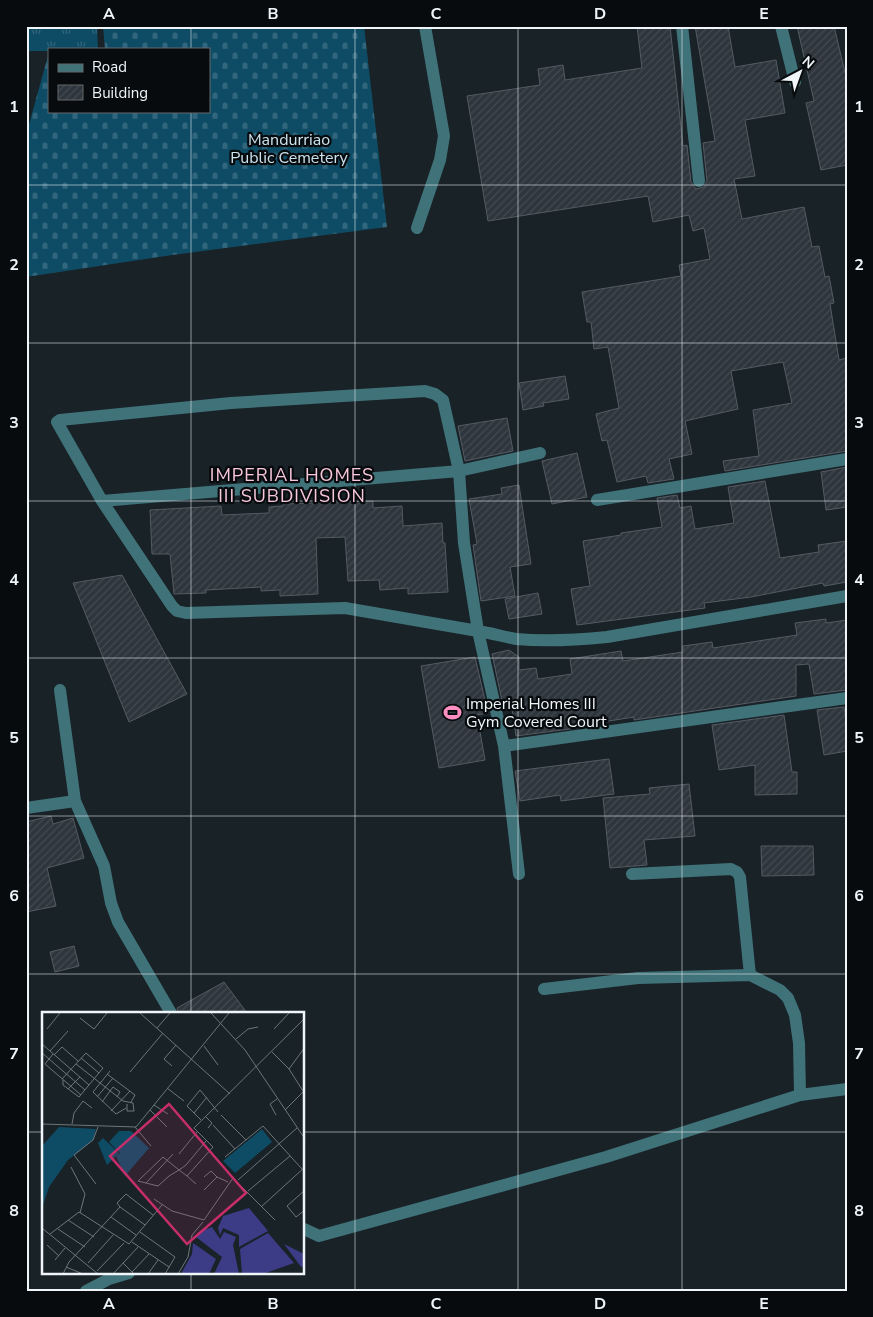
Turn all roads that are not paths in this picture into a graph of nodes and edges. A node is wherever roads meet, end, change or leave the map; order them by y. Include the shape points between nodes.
1 (425, 26) edge
2 (682, 26) edge
3 (781, 26) edge
4 (795, 82) dead end
5 (699, 181) dead end
6 (417, 228) dead end
7 (540, 453) dead end
8 (847, 459) edge
9 (460, 471) junction
10 (597, 500) dead end
11 (102, 501) junction
12 (847, 596) edge
13 (478, 631) junction
14 (60, 690) dead end
15 (847, 698) edge
16 (504, 746) junction
17 (75, 801) junction
18 (26, 808) edge
19 (520, 874) dead end
20 (632, 874) dead end
21 (750, 975) junction
22 (544, 989) dead end
23 (170, 1012) edge
24 (847, 1089) edge
25 (800, 1095) junction
26 (305, 1229) edge
27 (319, 1236) junction
28 (305, 1241) edge
29 (126, 1274) edge
30 (86, 1291) edge

1 - 6 street via 444,136 440,160
2 - 5 street
3 - 4 street
7 - 9 street
8 - 10 street
9 - 11 street
9 - 11 street via 442,400 425,391 231,403 60,420 57,422
9 - 13 street via 464,543
11 - 13 street via 177,610 186,613 345,608
12 - 13 street via 570,641 516,638
13 - 16 street
14 - 17 street
15 - 16 street
16 - 19 street
17 - 18 street
17 - 23 street via 104,866 118,922
20 - 21 street via 731,869 737,872
21 - 22 street via 638,978
21 - 25 street via 780,990 792,1006 798,1042
24 - 25 street
25 - 27 street via 606,1157
26 - 27 street
27 - 28 street
29 - 30 street

